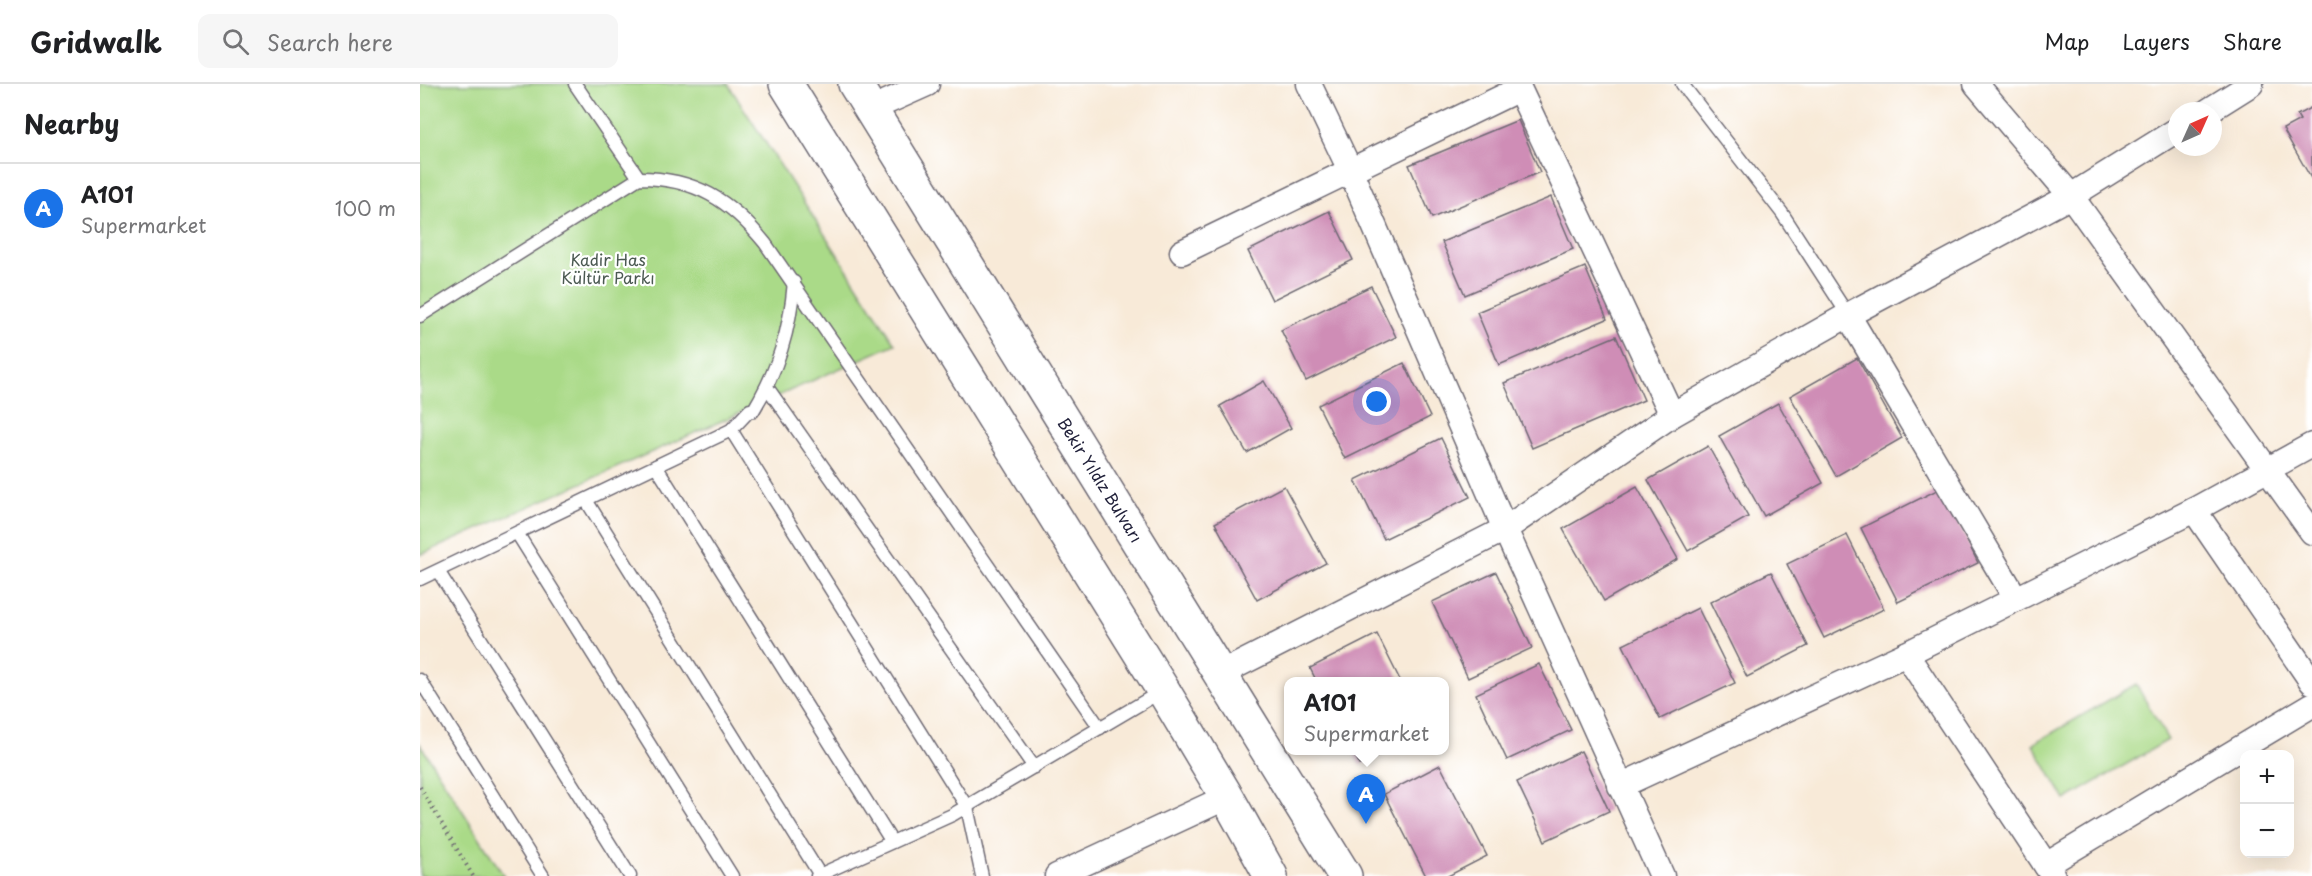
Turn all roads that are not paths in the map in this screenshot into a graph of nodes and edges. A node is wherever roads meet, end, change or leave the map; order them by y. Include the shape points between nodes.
1 (574, 84) edge
2 (786, 84) edge
3 (927, 84) edge
4 (1309, 84) edge
5 (1683, 84) edge
6 (1976, 84) edge
7 (2251, 84) edge
8 (1518, 86) edge
9 (863, 97) edge
10 (2222, 102) edge
11 (2168, 136) edge
12 (1351, 172) junction
13 (639, 178) junction
14 (2071, 196) junction
15 (1182, 252) dead end
16 (794, 282) junction
17 (1848, 315) junction
18 (420, 316) edge
19 (767, 387) junction
20 (1672, 415) junction
21 (731, 430) junction
22 (2312, 445) edge
23 (656, 466) junction
24 (2269, 470) junction
25 (586, 500) junction
26 (2194, 510) junction
27 (1505, 529) junction
28 (2312, 532) edge
29 (517, 533) junction
30 (438, 571) junction
31 (420, 579) edge
32 (2015, 597) junction
33 (1906, 654) junction
34 (1220, 674) junction
35 (420, 680) edge
36 (2312, 682) edge
37 (1162, 690) junction
38 (2312, 705) edge
39 (1100, 728) junction
40 (1034, 767) junction
41 (1620, 786) junction
42 (1227, 797) junction
43 (967, 807) junction
44 (892, 842) junction
45 (2049, 871) edge
46 (819, 875) edge
47 (543, 876) edge
48 (630, 876) edge
49 (732, 876) edge
50 (982, 876) edge
51 (1057, 876) edge
52 (1271, 876) edge
53 (1345, 876) edge
54 (1662, 876) edge

1 - 13 lane
2 - 37 main road
3 - 9 street
4 - 12 street
5 - 17 lane via 1782,213
6 - 14 street
7 - 10 street
8 - 12 street
8 - 20 street
9 - 34 main road, Bekir Yıldız Bulvarı
11 - 14 street
12 - 15 street
12 - 27 street
13 - 16 lane via 677,181 714,195 749,224
13 - 18 lane
14 - 17 street
14 - 24 street
16 - 19 lane via 787,336
16 - 39 lane
17 - 20 street
17 - 32 street
19 - 21 lane via 753,411
19 - 40 lane
20 - 27 street
21 - 23 lane
21 - 43 lane
22 - 24 street
23 - 25 lane
23 - 44 lane
24 - 26 street
24 - 28 street
25 - 29 lane
25 - 46 lane
26 - 32 street
26 - 36 street
27 - 34 street
27 - 41 street
29 - 30 lane
29 - 49 lane
30 - 31 lane
30 - 48 lane
32 - 33 street
33 - 41 street
33 - 45 street
34 - 53 main road, Bekir Yıldız Bulvarı
35 - 47 lane
37 - 39 lane
37 - 42 main road
38 - 45 street
39 - 40 lane
40 - 43 lane
41 - 54 street
42 - 51 street
42 - 52 main road
43 - 44 lane
43 - 50 lane
44 - 46 lane

